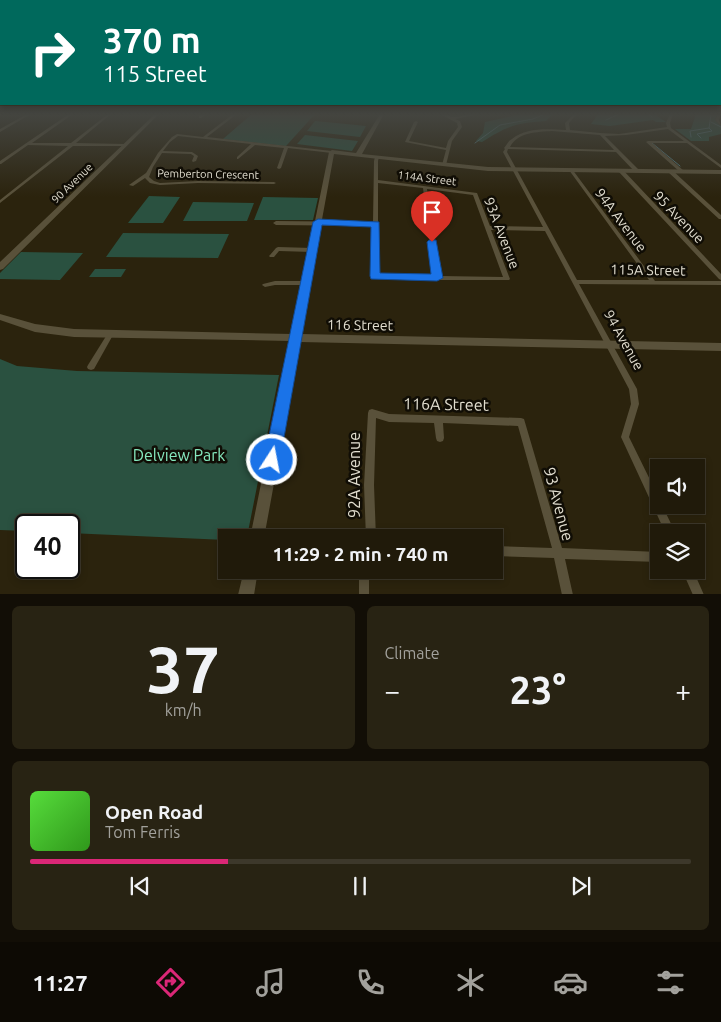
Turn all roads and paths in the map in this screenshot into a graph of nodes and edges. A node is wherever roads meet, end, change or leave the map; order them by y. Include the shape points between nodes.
1 (30, 142) edge
2 (75, 142) edge
3 (128, 142) edge
4 (169, 142) edge
5 (235, 142) edge
6 (366, 142) edge
7 (407, 142) edge
8 (450, 142) edge
9 (512, 142) edge
10 (608, 142) edge
11 (687, 142) joint
12 (27, 144) junction
13 (72, 144) junction
14 (254, 144) junction
15 (125, 145) junction
16 (286, 147) junction
17 (506, 148) junction
18 (448, 149) junction
19 (617, 151) junction
20 (161, 152) junction
21 (332, 152) junction
22 (358, 155) junction
23 (238, 158) dead end
24 (377, 158) junction
25 (194, 161) dead end
26 (0, 163) edge
27 (444, 165) junction
28 (279, 168) dead end
29 (721, 168) edge
30 (514, 170) junction
31 (571, 170) junction
32 (621, 171) junction
33 (637, 171) junction
34 (670, 171) junction
35 (682, 171) junction
36 (721, 172) edge
37 (148, 174) junction
38 (376, 181) junction
39 (274, 183) dead end
40 (132, 185) dead end
41 (425, 188) junction
42 (475, 194) joint
43 (0, 202) edge
44 (721, 218) edge
45 (318, 222) junction
46 (276, 223) dead end
47 (376, 224) junction
48 (488, 228) junction
49 (546, 230) junction
50 (312, 250) junction
51 (272, 256) dead end
52 (0, 267) edge
53 (375, 276) joint
54 (437, 278) junction
55 (721, 278) edge
56 (507, 279) joint
57 (575, 282) junction
58 (306, 283) junction
59 (654, 283) junction
60 (721, 283) edge
61 (265, 285) dead end
62 (0, 317) edge
63 (110, 335) junction
64 (296, 338) junction
65 (610, 345) junction
66 (721, 347) edge
67 (91, 367) dead end
68 (372, 413) joint
69 (438, 419) junction
70 (521, 422) joint
71 (440, 438) dead end
72 (666, 524) edge
73 (260, 529) edge
74 (370, 529) edge
75 (503, 551) edge
76 (557, 554) junction
77 (650, 557) edge
78 (249, 579) edge
79 (364, 579) edge
80 (692, 579) edge
81 (246, 594) edge
82 (364, 594) edge
83 (568, 594) edge
84 (699, 594) edge

1 - 12 street
2 - 13 street
3 - 15 street, 90 Avenue
4 - 20 street, Pemberton Crescent
5 - 14 street
6 - 22 street
7 - 18 street
8 - 18 street
9 - 17 street
10 - 19 street
11 - 29 street
11 - 35 street via 648,142
12 - 13 street
12 - 26 street
13 - 15 street
13 - 43 street
14 - 16 street
14 - 23 street
15 - 52 street, 90 Avenue
16 - 21 street
16 - 28 street
17 - 19 street
17 - 30 street, 94 Avenue via 506,156
18 - 27 street
19 - 33 street
20 - 25 street via 192,153 196,156
20 - 37 street, Pemberton Crescent
21 - 22 street
21 - 45 street
22 - 24 street
24 - 27 street
24 - 38 street
27 - 30 street
30 - 31 street
30 - 49 street, 94 Avenue
31 - 32 street
31 - 59 street, 94A Avenue
32 - 33 street
32 - 55 street, 95 Avenue
33 - 34 street
34 - 35 street
34 - 44 street
35 - 36 street
37 - 39 street, Pemberton Crescent via 152,182 160,184
37 - 40 street, Pemberton Crescent
38 - 41 street, 114A Street
38 - 47 street
41 - 42 street, 114A Street
41 - 54 street
42 - 48 street, 93A Avenue
45 - 46 street
45 - 47 street
45 - 50 street
47 - 53 street
48 - 49 street
48 - 56 street, 93A Avenue
49 - 57 street, 94 Avenue
50 - 51 street via 278,250
50 - 58 street
53 - 54 street
54 - 56 street
57 - 59 street, 115A Street
57 - 65 street, 94 Avenue
58 - 61 street
58 - 64 street
59 - 60 street, 115A Street
62 - 63 street, 116 Street via 55,332
63 - 64 street, 116 Street
63 - 67 street
64 - 65 street, 116 Street
64 - 73 street
65 - 66 street, 116 Street
65 - 72 street, 94 Avenue via 636,397 626,437
68 - 69 street, 116A Street via 389,418
68 - 74 street, 92A Avenue
69 - 70 street, 116A Street
69 - 71 street
70 - 76 street, 93 Avenue
75 - 76 street
76 - 77 street
76 - 83 street, 93 Avenue
78 - 81 street
79 - 82 street
80 - 84 street

